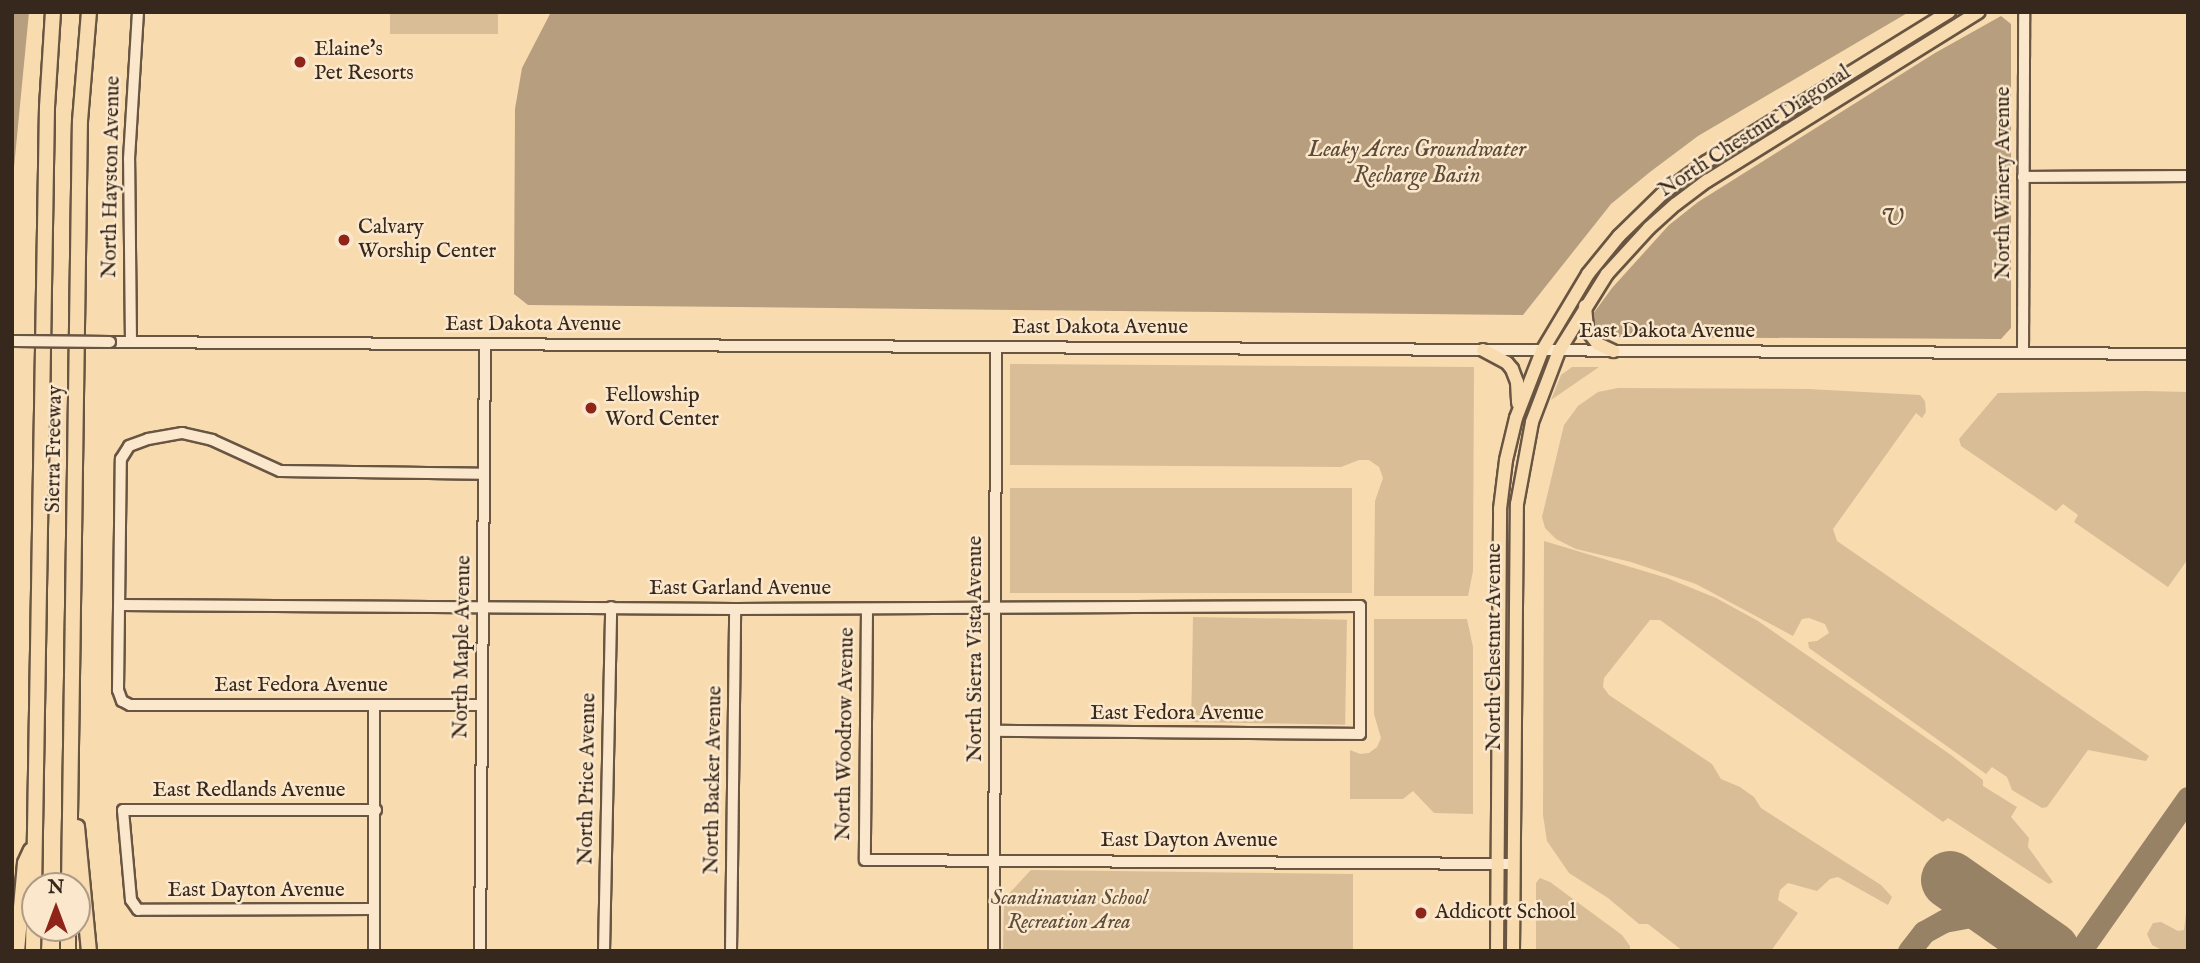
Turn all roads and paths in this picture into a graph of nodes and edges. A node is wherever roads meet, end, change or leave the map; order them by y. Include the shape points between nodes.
1 (53, 12) edge
2 (89, 12) edge
3 (138, 12) edge
4 (1948, 12) edge
5 (1979, 12) edge
6 (2024, 12) edge
7 (2188, 176) edge
8 (2023, 177) junction
9 (1585, 306) junction
10 (13, 341) edge
11 (131, 342) junction
12 (485, 344) junction
13 (996, 347) junction
14 (1483, 350) junction
15 (1542, 351) junction
16 (1559, 351) junction
17 (1613, 351) junction
18 (2022, 353) junction
19 (2188, 354) edge
20 (1518, 412) junction
21 (483, 474) junction
22 (120, 605) junction
23 (484, 607) junction
24 (611, 607) junction
25 (995, 607) junction
26 (1499, 607) junction
27 (1514, 607) junction
28 (735, 609) junction
29 (866, 609) junction
30 (481, 705) junction
31 (374, 706) junction
32 (995, 732) junction
33 (1360, 734) joint
34 (71, 749) junction
35 (376, 810) junction
36 (35, 839) junction
37 (994, 859) junction
38 (865, 860) joint
39 (1498, 864) junction
40 (1514, 864) junction
41 (69, 872) edge
42 (374, 909) junction
43 (138, 910) joint
44 (17, 951) edge
45 (33, 951) edge
46 (89, 951) edge
47 (374, 951) edge
48 (480, 951) edge
49 (604, 951) edge
50 (731, 951) edge
51 (993, 951) edge
52 (1497, 951) edge
53 (1513, 951) edge

1 - 36 highway, Sierra Freeway via 47,107
2 - 34 highway, Sierra Freeway via 80,121
3 - 11 street, North Hayston Avenue via 129,159
4 - 15 main road, North Chestnut Diagonal via 1715,156 1662,194 1588,274
5 - 9 main road, North Chestnut Diagonal via 1692,192 1635,242
6 - 8 street, North Winery Avenue
7 - 8 street
8 - 18 street, North Winery Avenue
9 - 16 main road, North Chestnut Diagonal
9 - 17 main road via 1587,330 1598,344
10 - 11 street, East Dakota Avenue, bridge
11 - 12 street, East Dakota Avenue
12 - 13 street, East Dakota Avenue
12 - 21 street, North Maple Avenue
13 - 14 street, East Dakota Avenue
13 - 25 street, North Sierra Vista Avenue
14 - 15 street, East Dakota Avenue
14 - 20 main road via 1512,369
15 - 16 street, East Dakota Avenue
15 - 20 main road, North Chestnut Avenue
16 - 17 street, East Dakota Avenue
16 - 27 main road, North Chestnut Avenue via 1537,404 1520,472
17 - 18 street, East Dakota Avenue
18 - 19 street, East Dakota Avenue
20 - 26 main road, North Chestnut Avenue via 1502,496
21 - 22 street via 280,471 212,440 182,433 148,439 127,448 121,459
21 - 23 street, North Maple Avenue
22 - 23 street, East Garland Avenue
22 - 31 street, East Fedora Avenue via 118,690 122,701 130,705
23 - 24 street, East Garland Avenue
23 - 30 street, North Maple Avenue
24 - 28 street, East Garland Avenue
24 - 49 street, North Price Avenue
25 - 29 street, East Garland Avenue
25 - 32 street, North Sierra Vista Avenue
25 - 33 street, East Garland Avenue via 1360,606
26 - 27 main road
26 - 39 main road, North Chestnut Avenue
27 - 40 main road, North Chestnut Avenue
28 - 29 street, East Garland Avenue
28 - 50 street, North Backer Avenue
29 - 38 street, North Woodrow Avenue
30 - 31 street, East Fedora Avenue
30 - 48 street, North Maple Avenue
31 - 35 street
32 - 33 street, East Fedora Avenue
32 - 37 street, North Sierra Vista Avenue
34 - 41 highway, Sierra Freeway
34 - 46 highway
35 - 42 street
35 - 43 street, East Redlands Avenue via 123,810 131,900
36 - 44 highway via 25,863
36 - 45 highway, Sierra Freeway
37 - 38 street, East Dayton Avenue
37 - 39 street, East Dayton Avenue
37 - 51 street, North Sierra Vista Avenue
39 - 40 street, East Dayton Avenue
39 - 52 main road, North Chestnut Avenue
40 - 53 main road, North Chestnut Avenue
42 - 43 street, East Dayton Avenue
42 - 47 street

